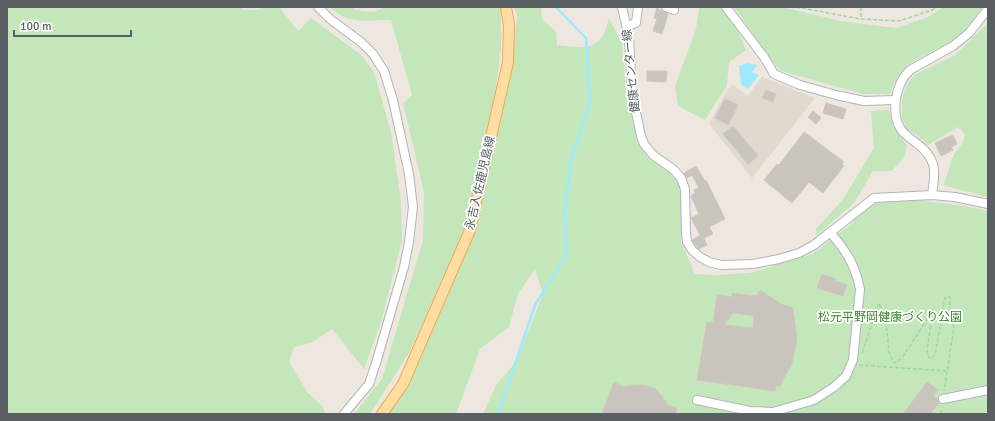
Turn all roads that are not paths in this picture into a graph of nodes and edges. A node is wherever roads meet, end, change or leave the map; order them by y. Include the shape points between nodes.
1 (318, 7) edge
2 (506, 7) edge
3 (622, 7) edge
4 (638, 7) edge
5 (726, 7) edge
6 (988, 8) edge
7 (627, 26) junction
8 (895, 100) junction
9 (932, 195) junction
10 (988, 204) edge
11 (830, 232) junction
12 (988, 390) edge
13 (943, 399) road end
14 (696, 400) dead end
15 (344, 414) edge
16 (382, 414) edge

1 - 15 street via 361,42 384,71 395,107 409,174 412,207 404,267 376,363 369,384
2 - 16 main road, 永吉入佐鹿児島線 via 509,25 508,62 470,230 402,384
3 - 7 street, 健康センター線
4 - 7 street via 636,23
5 - 8 street via 774,74 800,85 864,101
6 - 8 street via 969,33 953,46 910,70 901,82
7 - 11 street, 健康センター線 via 632,94 641,136 653,155 681,178 685,189 687,242 692,250 709,262 721,265 753,264 799,253
8 - 9 street via 898,125 927,153 933,165
9 - 10 street, 健康センター線
9 - 11 street, 健康センター線 via 874,198
11 - 14 street via 850,258 860,289 853,360 846,376 814,400 773,412 750,411
12 - 13 street

